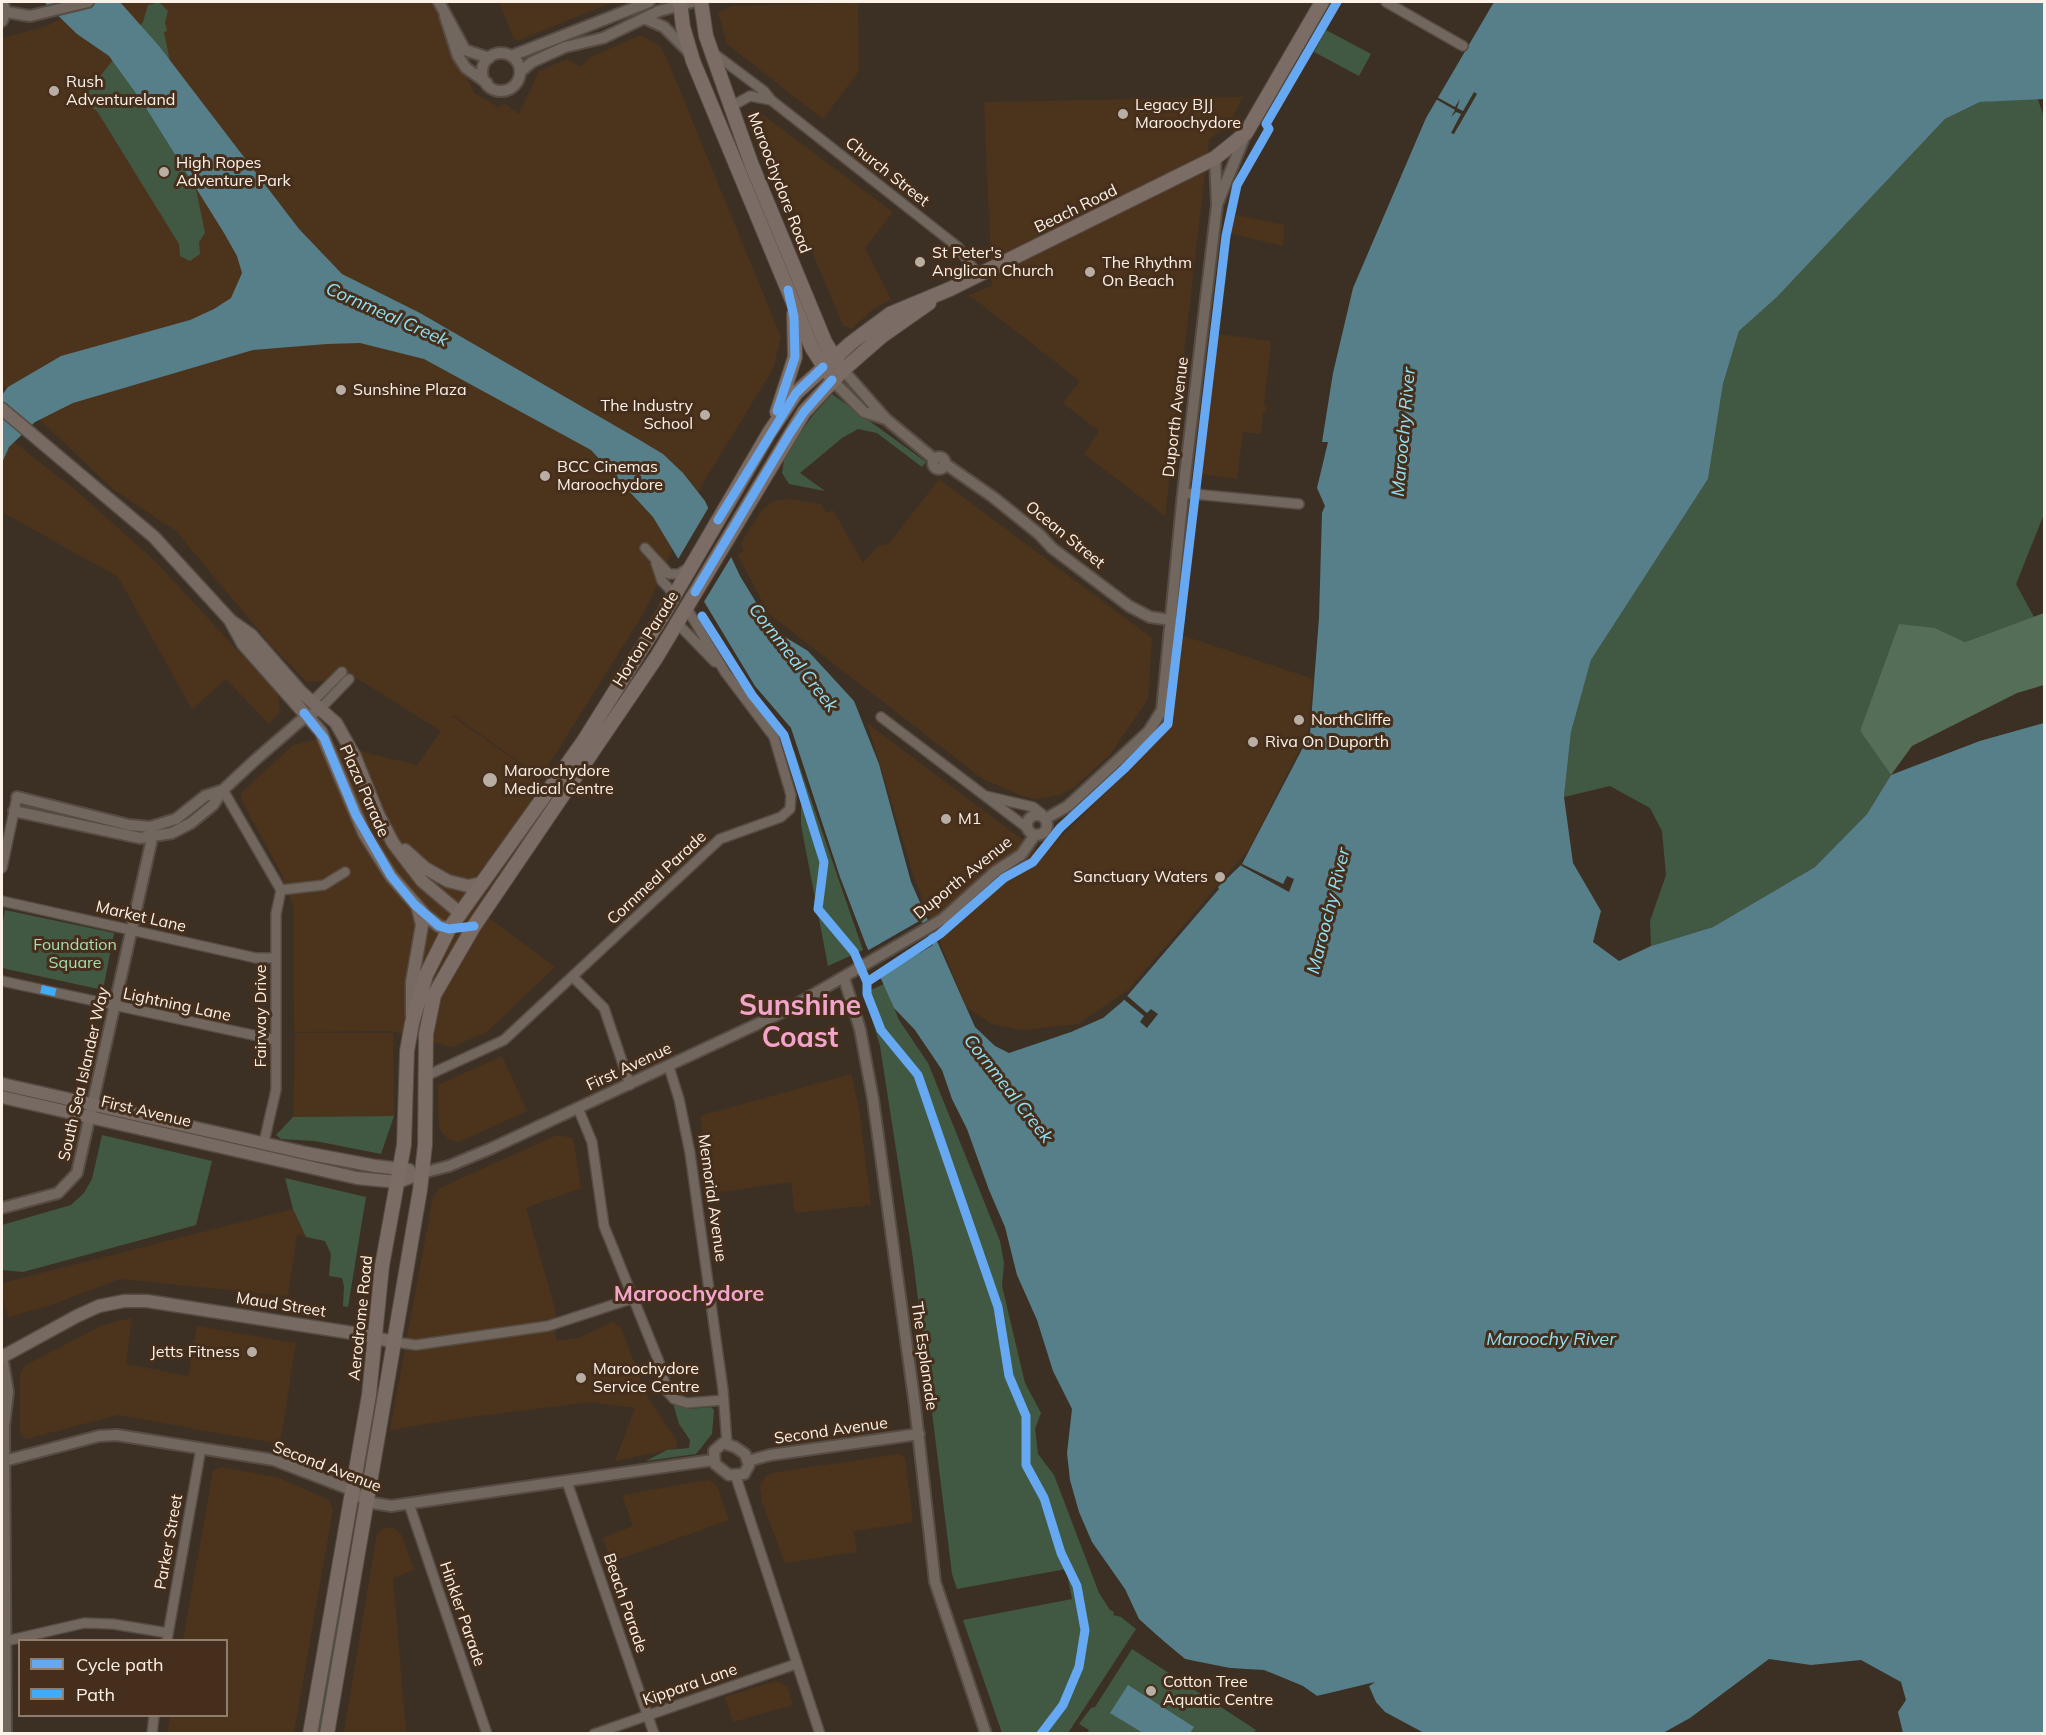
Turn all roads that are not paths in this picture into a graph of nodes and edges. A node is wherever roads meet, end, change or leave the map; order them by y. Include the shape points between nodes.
1 (88, 2) edge
2 (439, 2) edge
3 (629, 2) edge
4 (649, 2) edge
5 (684, 2) edge
6 (701, 2) edge
7 (1322, 2) edge
8 (1386, 2) edge
9 (3, 12) edge
10 (614, 14) junction
11 (445, 16) junction
12 (644, 18) junction
13 (1463, 46) dead end
14 (712, 52) junction
15 (691, 55) junction
16 (511, 56) junction
17 (489, 58) junction
18 (520, 72) junction
19 (487, 83) junction
20 (771, 100) junction
21 (732, 106) junction
22 (1246, 133) junction
23 (1215, 158) junction
24 (1217, 205) junction
25 (978, 275) junction
26 (950, 289) junction
27 (788, 290) junction
28 (834, 357) junction
29 (823, 367) junction
30 (843, 370) junction
31 (832, 380) junction
32 (2, 409) edge
33 (886, 419) junction
34 (769, 433) junction
35 (762, 480) junction
36 (738, 485) junction
37 (1183, 493) junction
38 (1299, 504) dead end
39 (645, 548) dead end
40 (654, 558) junction
41 (686, 571) junction
42 (695, 592) junction
43 (674, 594) junction
44 (686, 607) junction
45 (1171, 620) junction
46 (231, 621) junction
47 (677, 623) junction
48 (723, 670) junction
49 (346, 676) dead end
50 (316, 705) junction
51 (881, 717) dead end
52 (304, 718) junction
53 (223, 790) junction
54 (986, 796) junction
55 (17, 797) joint
56 (14, 811) junction
57 (1044, 816) junction
58 (1026, 827) junction
59 (385, 829) junction
60 (151, 832) junction
61 (1035, 835) junction
62 (2, 868) edge
63 (345, 872) dead end
64 (482, 883) junction
65 (281, 890) junction
66 (2, 901) edge
67 (415, 905) junction
68 (460, 914) junction
69 (474, 926) junction
70 (132, 930) junction
71 (449, 930) junction
72 (275, 958) junction
73 (573, 977) junction
74 (844, 978) junction
75 (2, 981) edge
76 (115, 1006) junction
77 (412, 1023) junction
78 (276, 1040) junction
79 (669, 1067) junction
80 (426, 1076) junction
81 (2, 1084) edge
82 (630, 1085) junction
83 (2, 1097) edge
84 (93, 1104) junction
85 (578, 1108) junction
86 (90, 1116) junction
87 (264, 1142) junction
88 (400, 1168) junction
89 (422, 1173) junction
90 (398, 1182) junction
91 (2, 1208) edge
92 (634, 1298) junction
93 (375, 1338) junction
94 (394, 1342) junction
95 (2, 1356) edge
96 (724, 1400) junction
97 (3, 1414) edge
98 (919, 1434) junction
99 (727, 1444) junction
100 (201, 1448) junction
101 (713, 1460) junction
102 (4, 1461) junction
103 (748, 1461) junction
104 (736, 1477) junction
105 (567, 1482) junction
106 (352, 1490) junction
107 (367, 1502) junction
108 (409, 1504) junction
109 (168, 1637) edge
110 (3, 1642) edge
111 (796, 1664) junction
112 (648, 1715) junction
113 (154, 1717) edge
114 (6, 1734) edge
115 (152, 1734) edge
116 (310, 1734) edge
117 (327, 1734) edge
118 (487, 1734) edge
119 (594, 1734) edge
120 (654, 1734) edge
121 (820, 1734) edge
122 (986, 1734) edge

1 - 9 street via 30,15
2 - 11 street
3 - 10 street
4 - 10 street
5 - 12 street
5 - 15 main road, Maroochydore Road
6 - 14 main road, Maroochydore Road via 703,26
7 - 22 main road
8 - 13 street
10 - 16 street
11 - 17 street via 466,51
11 - 19 street via 458,56 466,68
12 - 15 street via 664,27
12 - 18 street via 603,38 557,50
14 - 20 street, Church Street
14 - 21 main road, Maroochydore Road
15 - 27 main road, Maroochydore Road
16 - 17 street via 501,53
16 - 18 street
17 - 19 street via 483,70
18 - 19 street via 516,83 507,89 496,89
20 - 21 street via 750,96
20 - 25 street, Church Street via 958,247
21 - 28 main road, Maroochydore Road via 755,171
22 - 23 main road
22 - 24 street
23 - 24 street, Duporth Avenue
23 - 25 main road, Beach Road
24 - 37 street, Duporth Avenue
25 - 26 main road, Beach Road
26 - 28 main road, Beach Road via 890,314
26 - 30 main road, Beach Road via 882,336
27 - 29 main road, Maroochydore Road
27 - 34 main road via 795,327 795,357
28 - 29 main road, Beach Road
28 - 30 main road, Maroochydore Road
29 - 31 main road, Ocean Street
29 - 34 main road, Horton Parade via 796,393
30 - 31 main road, Horton Parade
30 - 33 street, Ocean Street
31 - 33 street, Ocean Street via 864,412
31 - 35 main road, Horton Parade via 804,412
32 - 46 main road, Plaza Parade via 160,542
33 - 45 street, Ocean Street via 993,497 1129,606 1150,617
34 - 36 main road, Horton Parade
35 - 36 main road
35 - 42 main road, Horton Parade
36 - 41 main road, Horton Parade
37 - 38 street
37 - 45 street, Duporth Avenue
39 - 40 street
40 - 41 street via 668,574
40 - 43 street via 662,581
41 - 43 main road, Horton Parade
42 - 43 main road
42 - 44 main road, Horton Parade
43 - 44 main road
43 - 47 main road
43 - 64 main road, Horton Parade via 583,742
44 - 47 main road, Horton Parade
44 - 48 street, Cornmeal Parade
45 - 57 street, Duporth Avenue via 1160,716 1149,731 1076,798
46 - 50 main road, Plaza Parade via 251,635
46 - 52 main road, Plaza Parade via 243,644
47 - 48 street, Cornmeal Parade
47 - 69 main road, Horton Parade
48 - 73 street, Cornmeal Parade via 774,737 791,806 781,817 720,839
49 - 50 street
50 - 52 street
50 - 59 main road, Plaza Parade via 344,734
51 - 54 street
52 - 53 street
52 - 67 main road, Plaza Parade via 321,732 364,833
53 - 60 street via 205,796 176,819
53 - 65 street
54 - 57 street via 1034,807
54 - 58 street
55 - 56 street
55 - 60 street
56 - 60 street via 140,838
56 - 62 street
57 - 58 street, Duporth Avenue via 1032,816
57 - 61 street, Duporth Avenue via 1045,833
58 - 61 street
59 - 64 main road via 439,877 461,885
59 - 68 main road, Plaza Parade via 416,874
60 - 70 street, South Sea Islander Way
61 - 74 street, Duporth Avenue via 1018,857 996,871 951,913
63 - 65 street via 324,885
64 - 68 main road, Horton Parade
65 - 72 street, Fairway Drive
66 - 70 street, Market Lane
67 - 71 main road, Plaza Parade
67 - 77 main road via 422,925 412,982
68 - 69 main road
68 - 71 main road, Aerodrome Road
69 - 71 main road
69 - 80 main road, Aerodrome Road via 434,995 426,1034
70 - 72 street, Market Lane via 256,958
70 - 76 street, South Sea Islander Way
71 - 77 main road, Aerodrome Road via 426,975
72 - 78 street, Fairway Drive
73 - 80 street, Cornmeal Parade via 498,1044
73 - 82 street via 604,1008
74 - 79 street, First Avenue via 749,1030
74 - 98 street, The Esplanade via 860,1029 873,1099
75 - 76 street, Lightning Lane
76 - 78 street, Lightning Lane
76 - 84 street, South Sea Islander Way
77 - 88 main road, Aerodrome Road
78 - 87 street, Fairway Drive via 276,1090
79 - 82 street, First Avenue
79 - 96 street, Memorial Avenue via 688,1138
80 - 89 main road, Aerodrome Road
81 - 84 main road, First Avenue
82 - 85 street, First Avenue
83 - 86 main road, First Avenue
84 - 86 street, South Sea Islander Way
84 - 87 main road, First Avenue
85 - 89 street, First Avenue via 457,1163
85 - 92 street via 592,1142 604,1226
86 - 90 main road, First Avenue via 357,1178
86 - 91 street, South Sea Islander Way via 72,1181 58,1192
87 - 88 main road, First Avenue
88 - 89 main road, First Avenue
88 - 90 main road, Aerodrome Road
89 - 90 main road, First Avenue
89 - 94 main road, Aerodrome Road
90 - 93 main road, Aerodrome Road via 382,1266
92 - 94 street, Maud Street via 548,1326 416,1345
92 - 96 street via 670,1396 687,1403
93 - 94 main road, Maud Street
93 - 95 main road, Maud Street via 147,1301 124,1301 99,1306
93 - 106 main road, Aerodrome Road
94 - 107 main road, Aerodrome Road
95 - 97 street via 8,1385
96 - 99 street, Memorial Avenue
97 - 102 street
98 - 103 street, Second Avenue
98 - 122 street, The Esplanade via 936,1582
99 - 101 street via 716,1447
99 - 103 street via 741,1451
100 - 102 street, Second Avenue via 108,1434
100 - 106 street, Second Avenue via 274,1460
100 - 109 street, Parker Street
101 - 104 street via 721,1470
101 - 105 street, Second Avenue
102 - 110 street
103 - 104 street via 744,1474
104 - 111 street
105 - 108 street, Second Avenue
105 - 112 street, Beach Parade
106 - 107 street, Second Avenue
106 - 116 main road, Aerodrome Road
107 - 108 street, Second Avenue
107 - 117 main road, Aerodrome Road
108 - 118 street, Hinkler Parade
109 - 110 street via 113,1624 84,1623
110 - 114 street
111 - 112 street, Kippara Lane
111 - 121 street
112 - 119 street, Kippara Lane
112 - 120 street, Beach Parade
113 - 115 street

